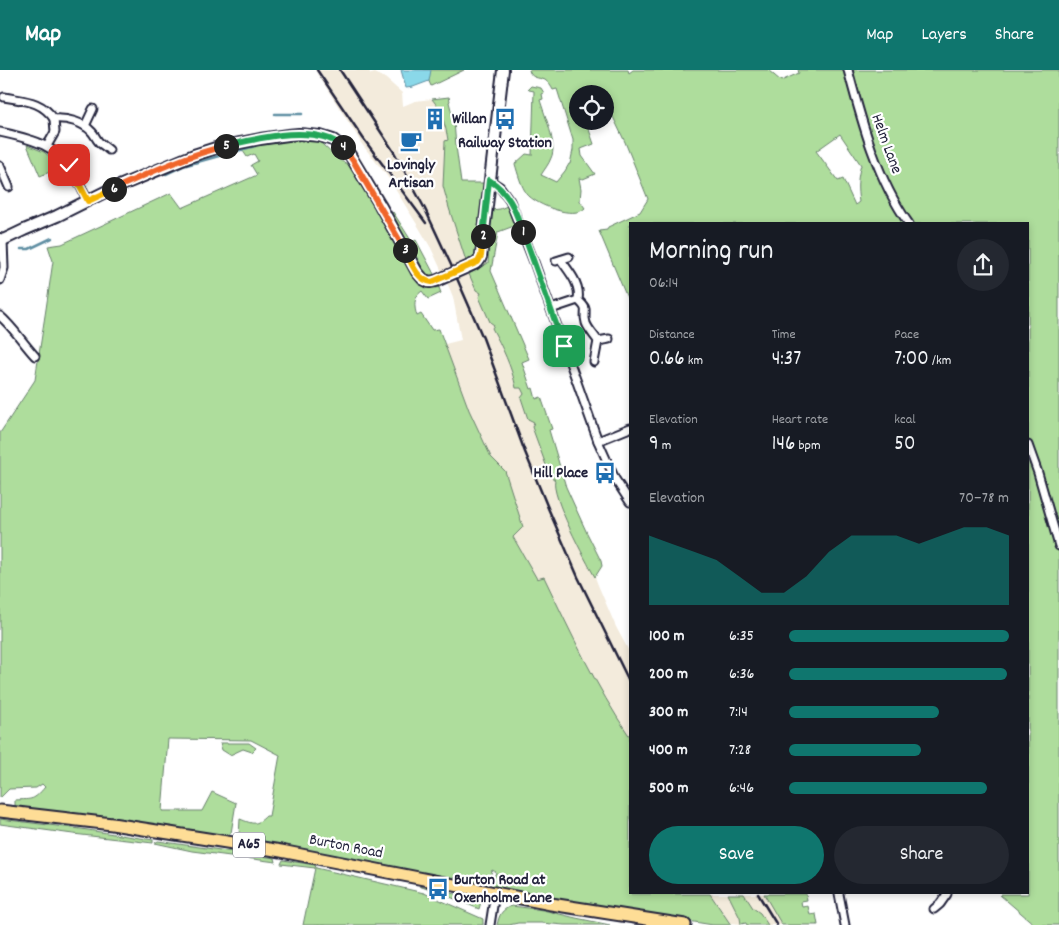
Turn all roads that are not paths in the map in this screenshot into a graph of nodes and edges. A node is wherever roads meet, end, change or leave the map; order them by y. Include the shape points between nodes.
1 (503, 70) edge
2 (848, 70) edge
3 (4, 97) dead end
4 (93, 109) dead end
5 (54, 119) junction
6 (86, 126) junction
7 (0, 133) edge
8 (47, 146) junction
9 (109, 150) dead end
10 (0, 166) edge
11 (489, 180) junction
12 (9, 187) dead end
13 (88, 201) junction
14 (908, 222) edge
15 (2, 240) edge
16 (569, 257) dead end
17 (0, 280) edge
18 (578, 300) junction
19 (551, 309) junction
20 (0, 316) edge
21 (609, 339) dead end
22 (598, 341) junction
23 (35, 356) dead end
24 (594, 362) dead end
25 (629, 428) edge
26 (598, 442) junction
27 (1029, 448) edge
28 (629, 501) edge
29 (1059, 546) edge
30 (0, 811) edge
31 (495, 893) junction
32 (840, 894) edge
33 (948, 894) edge
34 (934, 909) dead end
35 (490, 925) edge
36 (685, 925) edge
37 (845, 925) edge

1 - 11 main road
2 - 14 street, Helm Lane via 885,183
3 - 5 street via 34,102 49,111
4 - 6 street
5 - 6 street via 62,118
5 - 8 street via 55,132
6 - 9 street
7 - 8 street
8 - 13 street via 69,165
10 - 12 street
11 - 13 main road, bridge via 480,259 429,282 417,272 350,155 333,140 320,136 288,135 208,150
11 - 19 street via 500,187 510,201
13 - 15 main road
15 - 17 street via 4,268
16 - 18 street via 558,260 575,281
18 - 19 street
18 - 22 street via 586,310 586,323
19 - 26 street
20 - 23 street
21 - 22 street
22 - 24 street
25 - 26 street
26 - 28 street via 614,479
27 - 29 street
30 - 31 main road, Burton Road / A65 via 243,844
31 - 35 street
31 - 36 main road, Burton Road / A65
32 - 37 street
33 - 34 street

